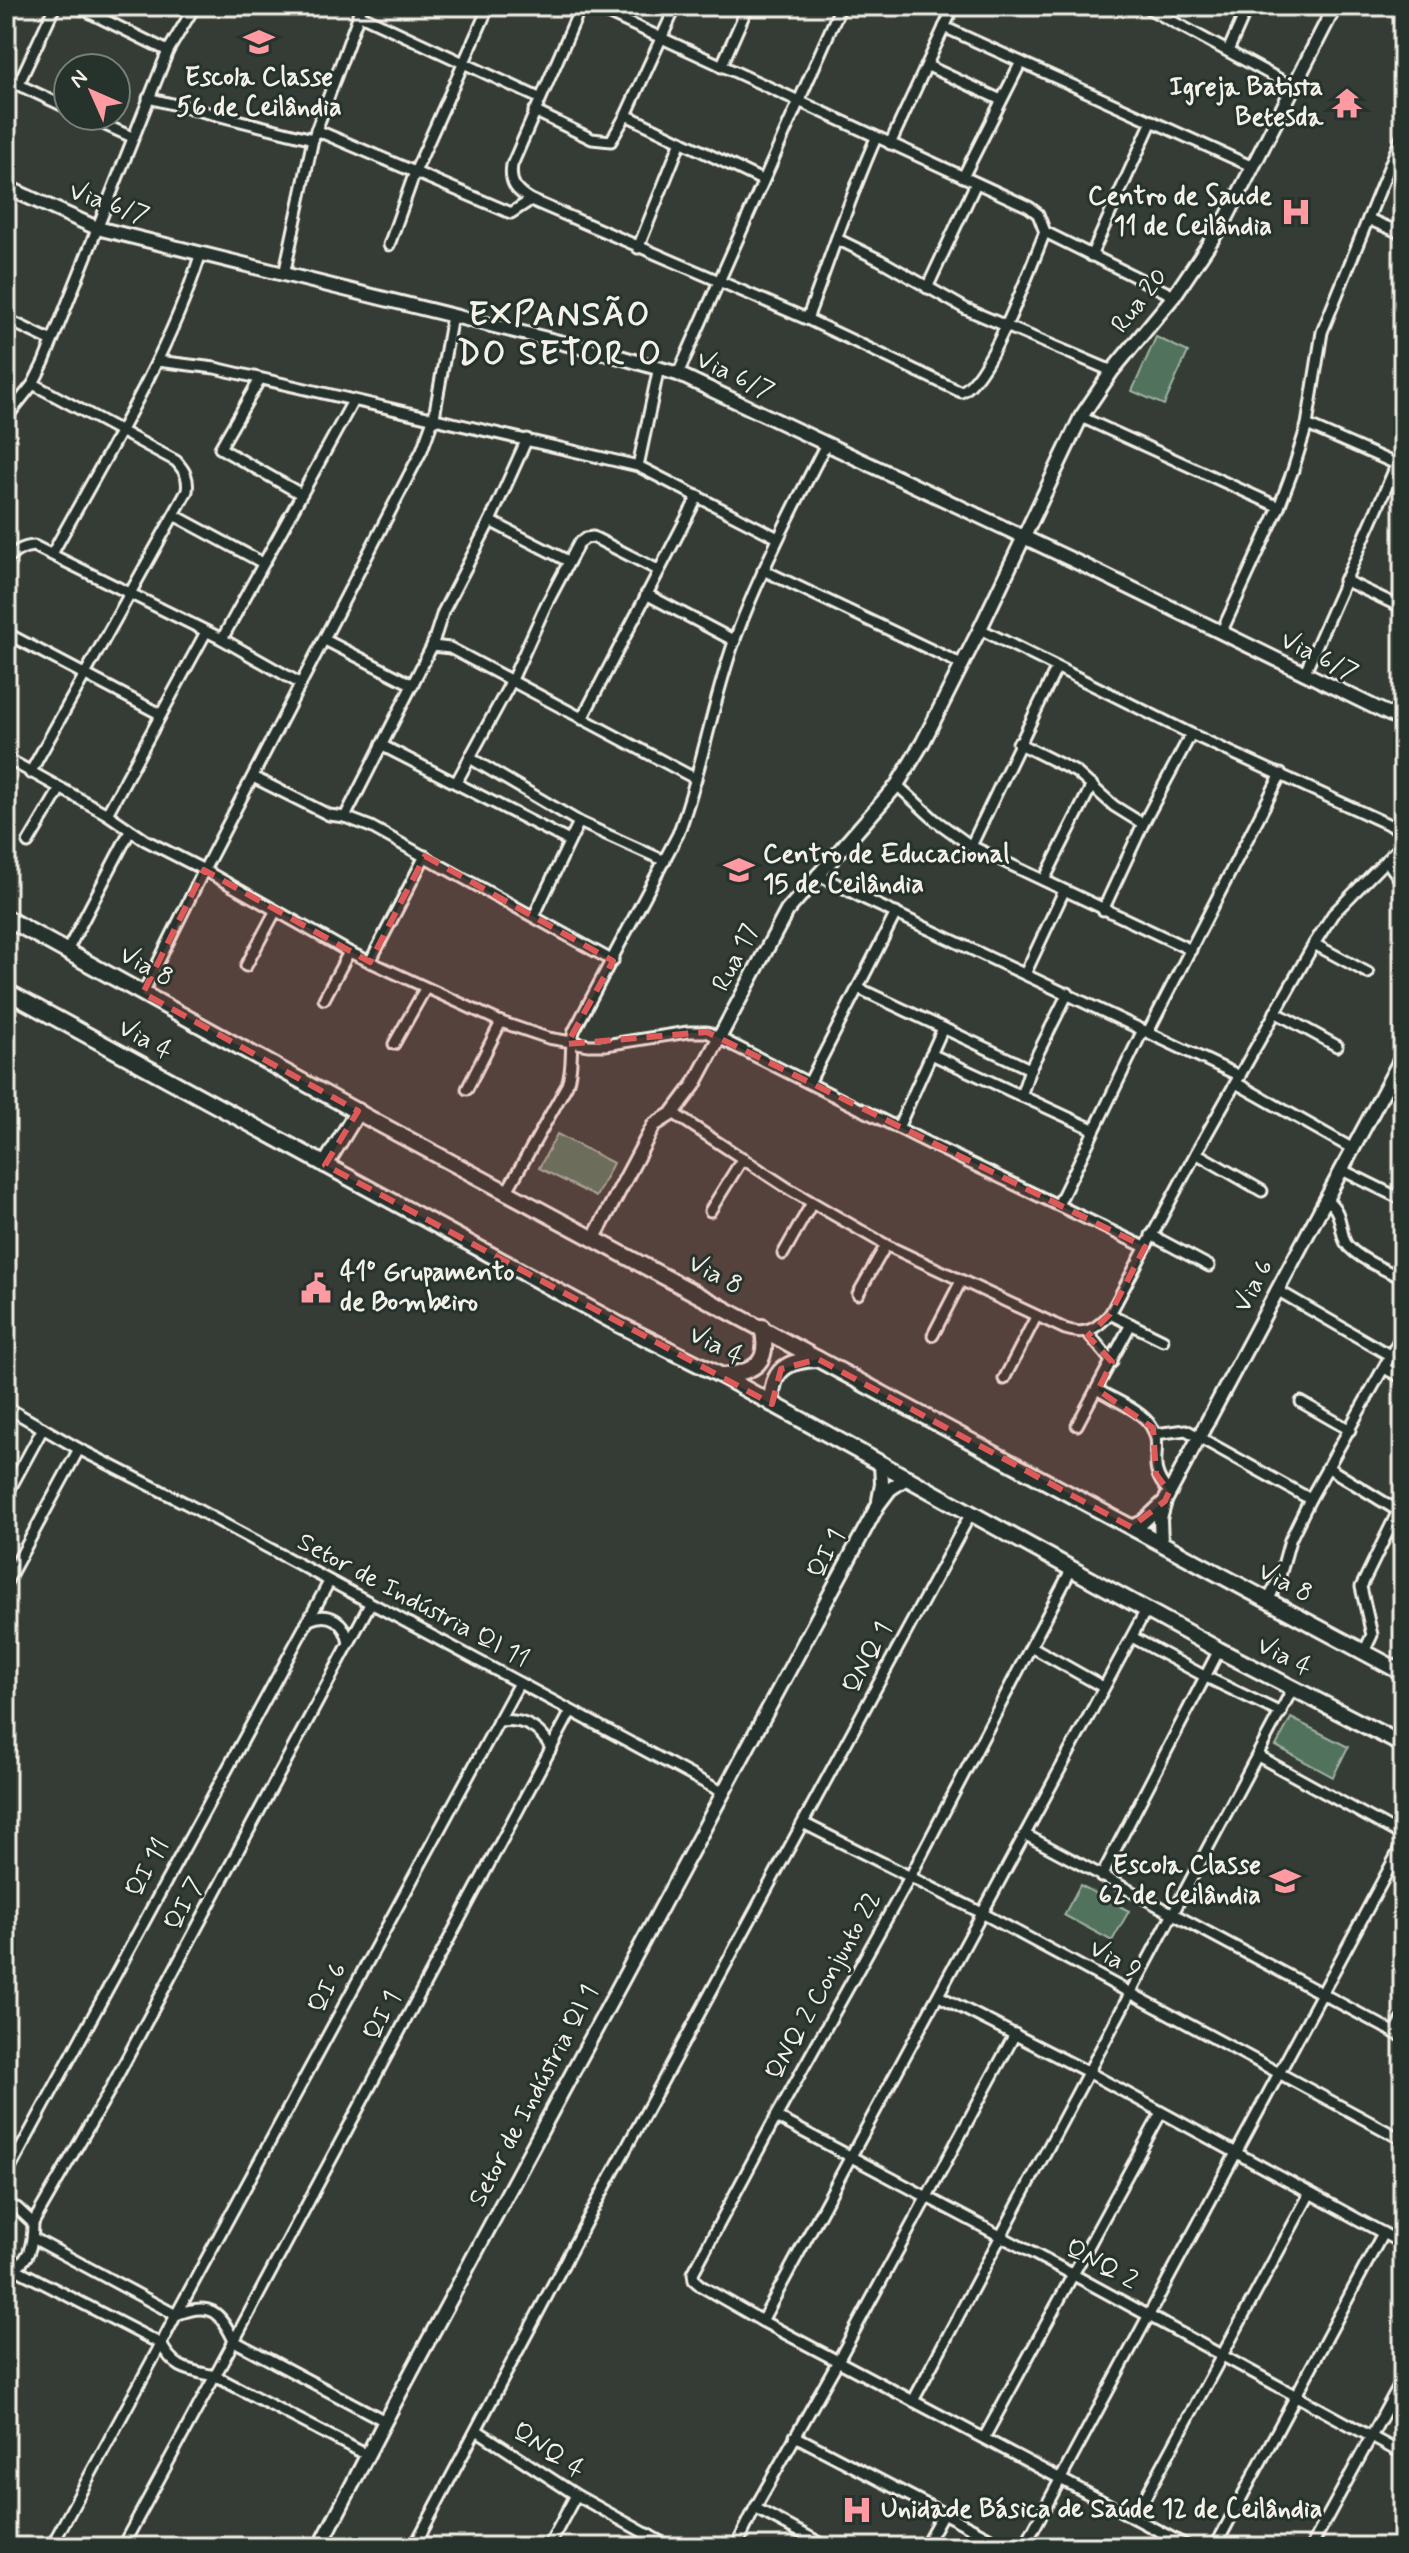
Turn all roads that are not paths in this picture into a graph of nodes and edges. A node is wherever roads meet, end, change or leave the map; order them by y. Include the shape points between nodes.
1 (55, 6) edge
2 (76, 6) edge
3 (195, 6) edge
4 (489, 6) edge
5 (581, 6) edge
6 (592, 6) edge
7 (676, 6) edge
8 (748, 6) edge
9 (841, 6) edge
10 (954, 6) edge
11 (1144, 6) edge
12 (1248, 6) edge
13 (1335, 6) edge
14 (1157, 9) edge
15 (360, 10) edge
16 (944, 27) junction
17 (661, 40) junction
18 (168, 51) junction
19 (1228, 51) junction
20 (1021, 62) junction
21 (462, 63) junction
22 (928, 66) junction
23 (721, 67) junction
24 (6, 79) edge
25 (18, 85) junction
26 (1292, 86) junction
27 (148, 98) junction
28 (539, 98) junction
29 (1001, 100) junction
30 (52, 101) edge
31 (797, 102) junction
32 (534, 111) junction
33 (626, 115) junction
34 (1152, 121) junction
35 (121, 132) edge
36 (1403, 133) edge
37 (315, 134) junction
38 (132, 137) junction
39 (876, 138) junction
40 (681, 141) junction
41 (890, 144) junction
42 (1400, 146) edge
43 (1253, 167) junction
44 (415, 172) junction
45 (963, 177) junction
46 (762, 180) junction
47 (976, 183) junction
48 (6, 187) edge
49 (531, 200) junction
50 (1368, 219) junction
51 (97, 228) junction
52 (1045, 232) junction
53 (1403, 234) edge
54 (837, 239) junction
55 (389, 245) dead end
56 (638, 248) junction
57 (200, 256) junction
58 (1091, 256) junction
59 (284, 275) junction
60 (720, 283) junction
61 (927, 288) junction
62 (1174, 296) junction
63 (452, 316) junction
64 (6, 319) edge
65 (807, 319) junction
66 (1005, 326) junction
67 (52, 341) junction
68 (157, 361) junction
69 (659, 367) junction
70 (1112, 371) junction
71 (678, 374) junction
72 (260, 379) junction
73 (33, 384) junction
74 (353, 401) junction
75 (434, 417) junction
76 (1081, 417) junction
77 (6, 418) edge
78 (1307, 425) junction
79 (119, 431) junction
80 (527, 439) junction
81 (826, 444) junction
82 (1403, 450) edge
83 (638, 466) junction
84 (1394, 469) junction
85 (1403, 479) edge
86 (301, 494) junction
87 (698, 496) junction
88 (1279, 507) junction
89 (174, 515) junction
90 (490, 521) junction
91 (1022, 537) junction
92 (778, 538) junction
93 (52, 554) junction
94 (6, 561) edge
95 (568, 561) junction
96 (263, 563) junction
97 (658, 570) junction
98 (763, 570) junction
99 (1344, 580) junction
100 (646, 594) junction
101 (131, 595) junction
102 (1403, 608) edge
103 (980, 629) junction
104 (206, 632) junction
105 (6, 633) edge
106 (1221, 633) junction
107 (222, 639) junction
108 (325, 640) junction
109 (735, 641) junction
110 (432, 646) junction
111 (961, 664) junction
112 (1056, 669) junction
113 (1304, 674) junction
114 (83, 675) junction
115 (511, 682) junction
116 (301, 684) junction
117 (413, 685) junction
118 (160, 714) junction
119 (582, 719) junction
120 (1403, 721) edge
121 (1191, 734) junction
122 (1018, 743) junction
123 (381, 745) junction
124 (6, 758) edge
125 (470, 758) junction
126 (30, 773) junction
127 (1281, 774) junction
128 (253, 777) junction
129 (696, 779) junction
130 (456, 783) junction
131 (897, 785) junction
132 (1092, 785) junction
133 (60, 789) junction
134 (107, 814) junction
135 (345, 817) junction
136 (579, 822) junction
137 (1143, 824) junction
138 (130, 831) junction
139 (1403, 831) edge
140 (569, 841) junction
141 (28, 843) dead end
142 (1403, 843) edge
143 (971, 846) junction
144 (425, 856) junction
145 (1386, 860) junction
146 (665, 861) junction
147 (204, 870) junction
148 (817, 874) junction
149 (1044, 880) junction
150 (1403, 884) edge
151 (1064, 891) junction
152 (1103, 910) junction
153 (275, 912) junction
154 (896, 913) junction
155 (534, 916) junction
156 (6, 918) edge
157 (1314, 944) junction
158 (1191, 950) junction
159 (67, 951) junction
160 (349, 952) junction
161 (613, 961) junction
162 (370, 962) junction
163 (246, 966) dead end
164 (1368, 973) dead end
165 (1025, 974) junction
166 (858, 988) junction
167 (425, 989) junction
168 (6, 991) edge
169 (143, 993) junction
170 (1068, 993) junction
171 (324, 999) dead end
172 (1275, 1012) junction
173 (501, 1022) junction
174 (943, 1028) junction
175 (1146, 1031) junction
176 (720, 1037) junction
177 (571, 1043) junction
178 (394, 1044) dead end
179 (1337, 1046) dead end
180 (931, 1054) junction
181 (1403, 1055) edge
182 (1030, 1069) junction
183 (1238, 1080) junction
184 (809, 1083) junction
185 (467, 1089) dead end
186 (1021, 1096) junction
187 (358, 1111) junction
188 (673, 1113) junction
189 (898, 1128) junction
190 (1093, 1129) junction
191 (1353, 1149) junction
192 (1196, 1153) junction
193 (743, 1158) junction
194 (325, 1165) junction
195 (1342, 1170) junction
196 (507, 1191) junction
197 (1262, 1191) dead end
198 (1326, 1199) junction
199 (1403, 1200) edge
200 (812, 1203) junction
201 (1058, 1205) junction
202 (710, 1211) dead end
203 (1151, 1235) junction
204 (594, 1238) junction
205 (886, 1245) junction
206 (1145, 1247) junction
207 (783, 1254) dead end
208 (1209, 1266) dead end
209 (1403, 1279) edge
210 (961, 1281) junction
211 (1277, 1290) junction
212 (858, 1294) dead end
213 (1110, 1314) junction
214 (1036, 1317) junction
215 (1131, 1324) junction
216 (762, 1327) junction
217 (1087, 1332) junction
218 (1403, 1333) edge
219 (933, 1335) dead end
220 (1163, 1340) dead end
221 (1391, 1356) junction
222 (818, 1359) junction
223 (1112, 1362) junction
224 (1384, 1368) junction
225 (722, 1376) junction
226 (1403, 1378) edge
227 (1004, 1379) dead end
228 (1098, 1390) junction
229 (1301, 1402) dead end
230 (772, 1404) junction
231 (6, 1407) edge
232 (1077, 1425) dead end
233 (43, 1428) junction
234 (1350, 1430) junction
235 (1155, 1434) junction
236 (1199, 1436) junction
237 (79, 1449) junction
238 (881, 1463) junction
239 (1327, 1467) junction
240 (908, 1477) junction
241 (6, 1496) edge
242 (1167, 1497) junction
243 (1310, 1499) junction
244 (878, 1505) junction
245 (971, 1513) junction
246 (1401, 1513) edge
247 (1131, 1527) junction
248 (1161, 1543) junction
249 (1072, 1568) junction
250 (329, 1582) junction
251 (6, 1583) edge
252 (1268, 1601) junction
253 (370, 1604) junction
254 (1146, 1610) junction
255 (308, 1620) junction
256 (1132, 1637) junction
257 (349, 1643) junction
258 (1032, 1647) junction
259 (1219, 1650) junction
260 (1364, 1652) junction
261 (1403, 1673) edge
262 (1206, 1677) junction
263 (519, 1683) junction
264 (1103, 1687) junction
265 (1293, 1688) junction
266 (571, 1711) junction
267 (1281, 1713) junction
268 (498, 1721) junction
269 (1403, 1745) edge
270 (551, 1748) junction
271 (1258, 1756) junction
272 (724, 1793) junction
273 (803, 1823) junction
274 (1026, 1835) junction
275 (1403, 1836) edge
276 (1403, 1843) edge
277 (911, 1875) junction
278 (1101, 1877) junction
279 (982, 1913) junction
280 (1174, 1914) junction
281 (1321, 1993) junction
282 (1131, 1994) junction
283 (939, 1996) junction
284 (1403, 2019) edge
285 (1015, 2034) junction
286 (1399, 2035) edge
287 (1088, 2072) junction
288 (1279, 2074) junction
289 (1161, 2113) junction
290 (776, 2117) junction
291 (1403, 2140) edge
292 (1236, 2155) junction
293 (852, 2156) junction
294 (6, 2176) edge
295 (1309, 2195) junction
296 (925, 2197) junction
297 (6, 2205) edge
298 (33, 2223) junction
299 (1383, 2233) junction
300 (1002, 2237) junction
301 (33, 2238) junction
302 (1403, 2244) edge
303 (10, 2269) edge
304 (1072, 2274) junction
305 (176, 2315) junction
306 (1149, 2316) junction
307 (762, 2321) junction
308 (234, 2341) junction
309 (161, 2344) junction
310 (1220, 2356) junction
311 (838, 2361) junction
312 (215, 2376) junction
313 (1403, 2378) edge
314 (1296, 2397) junction
315 (913, 2401) junction
316 (385, 2421) junction
317 (478, 2431) junction
318 (795, 2436) junction
319 (984, 2438) junction
320 (1371, 2438) junction
321 (1403, 2454) edge
322 (367, 2455) junction
323 (1060, 2479) junction
324 (576, 2495) junction
325 (755, 2508) junction
326 (943, 2513) junction
327 (1134, 2518) junction
328 (648, 2534) junction
329 (51, 2547) edge
330 (122, 2547) edge
331 (320, 2547) edge
332 (414, 2547) edge
333 (548, 2547) edge
334 (640, 2547) edge
335 (670, 2547) edge
336 (736, 2547) edge
337 (828, 2547) edge
338 (924, 2547) edge
339 (1008, 2547) edge
340 (1024, 2547) edge
341 (1189, 2547) edge
342 (1215, 2547) edge
343 (1311, 2547) edge

1 - 25 street
2 - 18 street
3 - 18 street
4 - 21 street
5 - 28 street
6 - 17 street
7 - 17 street
8 - 23 street
9 - 31 street
10 - 16 street
11 - 14 street
12 - 19 street
13 - 26 street, Rua 20
14 - 19 street
15 - 21 street
15 - 37 street
16 - 20 street
16 - 22 street
17 - 23 street
17 - 33 street
18 - 27 street
19 - 26 street
20 - 29 street
20 - 34 street
21 - 28 street
21 - 44 street
22 - 29 street
22 - 41 street
23 - 31 street
24 - 25 street
25 - 30 street
26 - 43 street, Rua 20
27 - 37 street
27 - 38 street
28 - 32 street
29 - 45 street
31 - 39 street
31 - 46 street
32 - 33 street via 604,142 611,141
32 - 49 street via 510,175 513,185
33 - 40 street
34 - 43 street
34 - 58 street
35 - 38 street
36 - 42 street
37 - 44 street
37 - 59 street
38 - 51 street
39 - 41 street
39 - 54 street
40 - 46 street
40 - 56 street
41 - 45 street
42 - 50 street
43 - 62 street, Rua 20
44 - 49 street via 511,213
44 - 55 street
45 - 47 street
46 - 60 street
47 - 52 street via 1029,207
47 - 61 street
48 - 51 street, Via 6/7
49 - 56 street
50 - 53 street
50 - 78 street via 1322,332
51 - 57 street, Via 6/7
51 - 67 street
52 - 58 street
52 - 66 street
54 - 61 street
54 - 65 street
56 - 60 street
57 - 59 street, Via 6/7
57 - 68 street
58 - 62 street
59 - 63 street, Via 6/7
60 - 65 street
60 - 71 street
61 - 66 street
62 - 70 street, Rua 20
63 - 69 street, Via 6/7
63 - 75 street
64 - 67 street
65 - 66 street via 961,392 979,377
66 - 70 street
67 - 73 street
68 - 72 street
68 - 79 street
69 - 71 street, Via 6/7
69 - 83 street
70 - 76 street, Rua 20
71 - 81 street, Via 6/7
72 - 74 street
72 - 86 street via 220,448
73 - 77 street
73 - 79 street
74 - 75 street
74 - 86 street
75 - 80 street
75 - 108 street
76 - 88 street
76 - 91 street, Rua 20
78 - 84 street
78 - 88 street
79 - 89 street via 186,471 187,491
79 - 93 street
80 - 83 street
80 - 90 street
81 - 91 street, Via 6/7
81 - 92 street
82 - 84 street
83 - 87 street
84 - 85 street
84 - 99 street
86 - 96 street
87 - 92 street
87 - 97 street
88 - 106 street
89 - 96 street
89 - 101 street
90 - 95 street
90 - 110 street via 443,612
91 - 103 street, Rua 17
91 - 106 street, Via 6/7
92 - 98 street
93 - 94 street via 24,547
93 - 101 street
95 - 97 street via 579,543 593,537
95 - 115 street
96 - 107 street
97 - 100 street
98 - 109 street
98 - 111 street
99 - 102 street
99 - 113 street
100 - 109 street
100 - 119 street
101 - 104 street
101 - 114 street
103 - 111 street, Rua 17
103 - 112 street
104 - 107 street
104 - 118 street
105 - 114 street
106 - 113 street, Via 6/7
107 - 116 street
108 - 116 street
108 - 117 street
109 - 129 street
110 - 115 street via 450,648
110 - 117 street
111 - 131 street, Rua 17
112 - 121 street
112 - 122 street
113 - 120 street, Via 6/7
114 - 118 street
114 - 126 street
115 - 119 street
115 - 125 street
116 - 128 street
117 - 123 street
118 - 134 street
119 - 129 street
121 - 127 street
121 - 137 street
122 - 132 street
122 - 143 street
123 - 130 street
123 - 135 street
124 - 126 street
125 - 130 street
125 - 136 street
126 - 133 street
127 - 139 street
127 - 158 street
128 - 135 street via 329,815
128 - 147 street
129 - 146 street
130 - 140 street
131 - 143 street
131 - 148 street, Rua 17
132 - 137 street
132 - 149 street
133 - 134 street
133 - 141 street
134 - 138 street
135 - 144 street
136 - 140 street
136 - 146 street
137 - 152 street
138 - 147 street
138 - 159 street
140 - 155 street
142 - 145 street
143 - 149 street
144 - 155 street
144 - 162 street
145 - 150 street
145 - 157 street via 1333,914
146 - 161 street
147 - 153 street
147 - 169 street
148 - 154 street
148 - 176 street, Rua 17 via 775,930
149 - 151 street
151 - 152 street
151 - 165 street
152 - 158 street
153 - 160 street
153 - 163 street
154 - 165 street
154 - 166 street
155 - 161 street
156 - 159 main road, Via 8
157 - 164 street
157 - 172 street
158 - 175 street
159 - 169 main road, Via 8
160 - 162 street
160 - 171 street
161 - 177 street
162 - 167 street
165 - 170 street
166 - 174 street
166 - 184 street
167 - 173 street
167 - 178 street
168 - 194 main road, Via 4
169 - 187 main road, Via 8
170 - 175 street
170 - 182 street
172 - 179 street
172 - 183 street
173 - 177 street
173 - 185 street
174 - 180 street
174 - 182 street
175 - 183 street
175 - 190 street
176 - 177 street via 698,1031 605,1045
176 - 184 street
176 - 188 street, Rua 17
177 - 196 street via 573,1069 567,1085
180 - 186 street
180 - 189 street
181 - 191 street, Via 6
182 - 186 street
183 - 191 street
183 - 192 street
184 - 189 street
186 - 190 street
187 - 194 main road
187 - 196 main road, Via 8
188 - 193 street
188 - 204 street, Rua 17 via 654,1125
189 - 201 street
190 - 201 street
191 - 195 street, Via 6
192 - 197 street
192 - 203 street
193 - 200 street
193 - 202 street
194 - 225 main road, Via 4
195 - 198 street, Via 6
195 - 199 street
196 - 204 main road, Via 8
198 - 209 street via 1339,1213 1350,1250
198 - 211 street, Via 6
200 - 205 street
200 - 207 street
201 - 206 street
203 - 206 street
203 - 208 street
204 - 216 main road, Via 8
205 - 210 street
205 - 212 street
206 - 213 street
210 - 214 street
210 - 219 street
211 - 221 street
211 - 236 street, Via 6
213 - 215 street
213 - 217 street
214 - 217 street
214 - 227 street
215 - 220 street
215 - 223 street
216 - 222 main road, Via 8
216 - 225 main road via 761,1360 747,1372
217 - 223 street
218 - 221 street
221 - 224 street
222 - 230 main road via 781,1369 771,1390
222 - 247 main road, Via 8
223 - 228 street
224 - 226 street
224 - 234 street
225 - 230 main road, Via 4
228 - 232 street
228 - 235 street via 1145,1418
229 - 234 street
230 - 238 main road, Via 4
231 - 233 street, Setor de Indústria QI 11
233 - 237 street, Setor de Indústria QI 11
233 - 241 street
234 - 239 street
235 - 236 street via 1186,1430
235 - 242 street via 1156,1474
236 - 242 street, Via 6
236 - 243 street
237 - 250 street, Setor de Indústria QI 11
237 - 251 street
238 - 240 main road, Via 4
238 - 244 street, QI 1
239 - 243 street
239 - 246 street
240 - 244 street, QI 1
240 - 245 main road, Via 4
242 - 247 street
242 - 248 street, Via 6 via 1160,1519
243 - 252 street
244 - 272 street, QI 1
245 - 249 main road, Via 4
245 - 273 street, QNQ 1
246 - 260 street via 1361,1587 1372,1635
247 - 248 main road, Via 8
248 - 252 main road, Via 8
249 - 254 main road, Via 4
249 - 258 street
250 - 253 street, Setor de Indústria QI 11
250 - 255 street, QI 11
252 - 260 main road, Via 8
253 - 257 street, QI 7
253 - 263 street, Setor de Indústria QI 11
254 - 256 street
254 - 259 main road, Via 4
255 - 257 street via 332,1617 347,1631
255 - 294 street, QI 11
256 - 262 street
256 - 264 street
257 - 298 street, QI 7
258 - 264 street
258 - 277 street, QNQ 2 Conjunto 22
259 - 262 street
259 - 265 main road, Via 4
260 - 261 main road, Via 8
262 - 267 street
262 - 278 street
263 - 266 street, Setor de Indústria QI 11
263 - 268 street, QI 6
264 - 274 street
265 - 267 street
265 - 269 main road, Via 4
266 - 270 street, QI 1
266 - 272 street, Setor de Indústria QI 11
267 - 271 street
268 - 270 street via 525,1722
268 - 305 street, QI 6
270 - 308 street, QI 1
271 - 275 street
271 - 280 street
272 - 316 street, Setor de Indústria QI 1
273 - 277 street, Via 9
273 - 317 street
274 - 278 street
274 - 279 street
276 - 281 street
277 - 279 street, Via 9
277 - 290 street, QNQ 2 Conjunto 22
278 - 280 street
279 - 282 street, Via 9
279 - 283 street
280 - 281 street
280 - 282 street
281 - 286 street
281 - 288 street
282 - 287 street
282 - 288 street, Via 9
283 - 285 street
283 - 293 street
284 - 286 street
285 - 287 street
285 - 296 street
287 - 289 street
287 - 300 street
288 - 291 street, Via 9
288 - 292 street
289 - 292 street
289 - 304 street
290 - 293 street, QNQ 2
290 - 307 street, QNQ 2 Conjunto 22 via 696,2263 694,2280
292 - 295 street
292 - 306 street
293 - 296 street, QNQ 2
293 - 307 street
295 - 299 street
295 - 310 street
296 - 300 street, QNQ 2
296 - 311 street
297 - 298 street
298 - 301 street
299 - 302 street
299 - 314 street
300 - 304 street, QNQ 2
300 - 315 street
301 - 303 street via 28,2256
301 - 305 street
303 - 309 street
304 - 306 street, QNQ 2
304 - 319 street
305 - 308 street via 210,2309 225,2321
305 - 309 street
306 - 310 street, QNQ 2
306 - 323 street
307 - 311 street
308 - 312 street
308 - 316 street
309 - 312 street via 183,2369
309 - 329 street
310 - 314 street, QNQ 2
310 - 327 street
311 - 315 street
311 - 318 street
312 - 322 street
312 - 330 street
313 - 320 street
314 - 320 street, QNQ 2
314 - 342 street
315 - 319 street
316 - 322 street, Setor de Indústria QI 1
317 - 324 street, QNQ 4
317 - 332 street, QNQ 4
318 - 325 street
318 - 326 street
319 - 323 street
320 - 321 street, QNQ 2
320 - 343 street
322 - 331 street, Setor de Indústria QI 1
323 - 327 street
323 - 340 street
324 - 328 street, QNQ 4
324 - 333 street
325 - 336 street
325 - 337 street
326 - 338 street
326 - 339 street
327 - 341 street
328 - 334 street
328 - 335 street, QNQ 4

